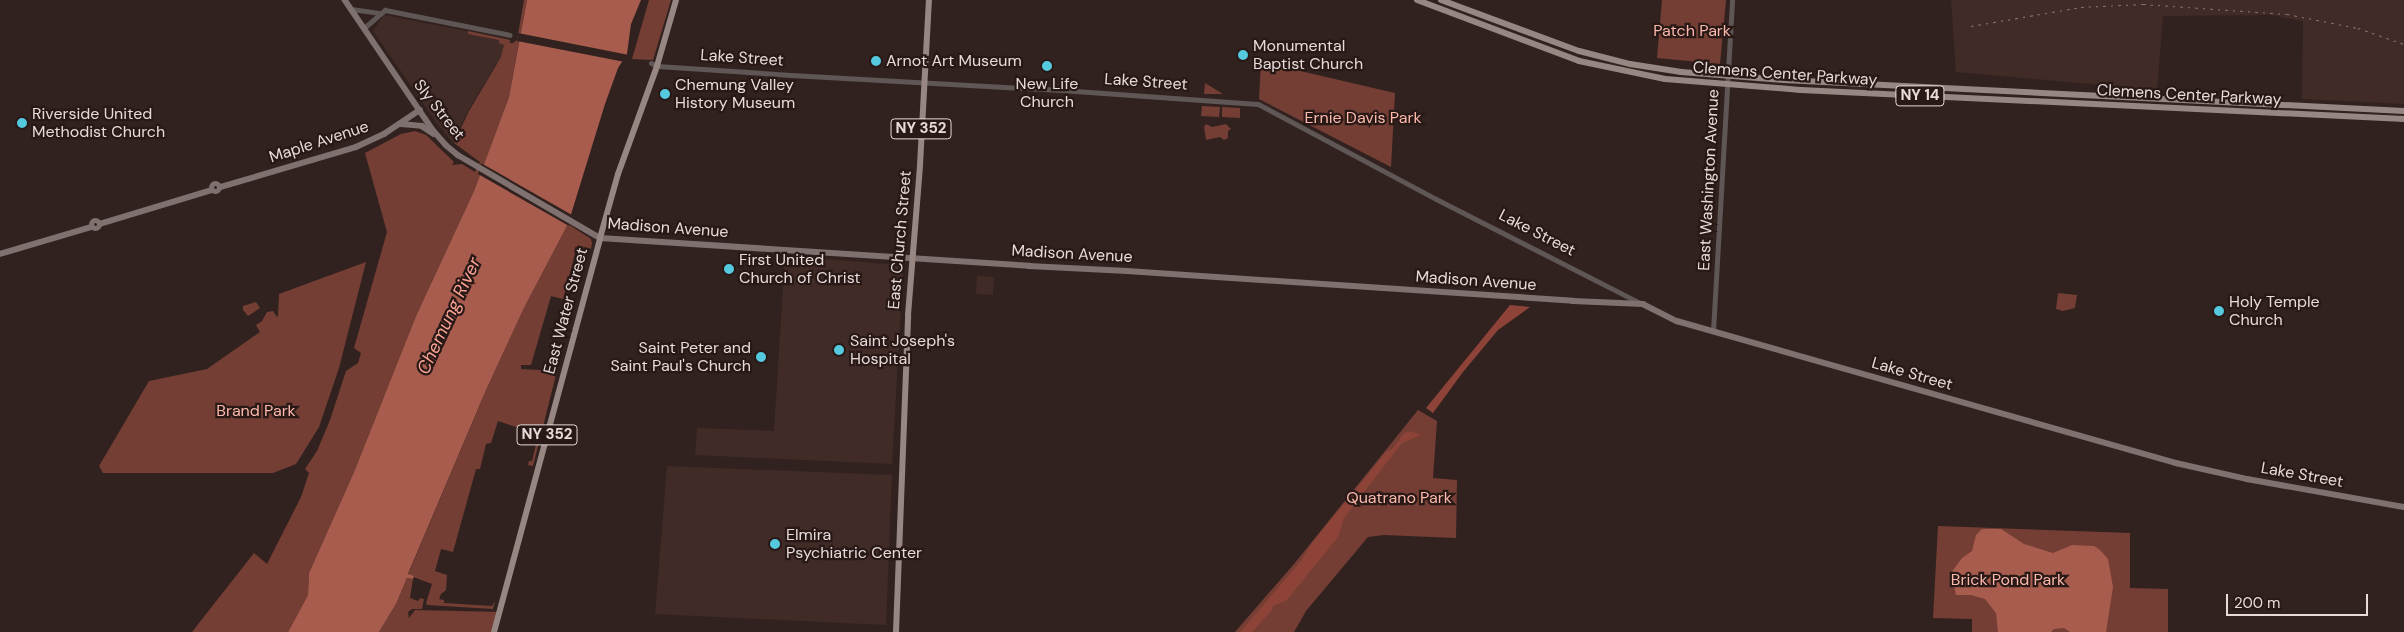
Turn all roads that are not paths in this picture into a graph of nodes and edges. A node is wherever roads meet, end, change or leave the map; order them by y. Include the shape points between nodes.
1 (345, 0) edge
2 (676, 0) edge
3 (929, 0) edge
4 (1417, 0) edge
5 (1441, 0) edge
6 (1732, 0) edge
7 (352, 9) junction
8 (380, 13) junction
9 (364, 28) junction
10 (510, 35) dead end
11 (654, 64) junction
12 (1728, 76) junction
13 (925, 83) junction
14 (1727, 84) junction
15 (420, 110) junction
16 (2404, 111) edge
17 (2404, 119) edge
18 (401, 124) junction
19 (438, 136) junction
20 (513, 187) joint
21 (600, 238) junction
22 (0, 254) edge
23 (912, 259) junction
24 (1643, 304) junction
25 (1713, 330) junction
26 (2404, 507) edge
27 (494, 632) edge
28 (896, 632) edge

1 - 7 main road, Sly Street
2 - 11 main road, East Water Street / NY 352
3 - 13 main road, East Church Street / NY 352
4 - 14 main road, Clemens Center Parkway / NY 14 via 1579,60 1665,79
5 - 12 main road, Clemens Center Parkway / NY 14 via 1596,56 1661,69
6 - 12 street, East Washington Avenue
7 - 8 street
7 - 9 main road, Sly Street
8 - 9 street
8 - 10 street via 385,10 397,12
9 - 15 main road, Sly Street
11 - 13 street, Lake Street
11 - 21 main road, East Water Street / NY 352
12 - 14 street, East Washington Avenue
12 - 16 main road, Clemens Center Parkway / NY 14
13 - 23 main road, East Church Street / NY 352
13 - 24 street, Lake Street via 1258,104
14 - 17 main road, Clemens Center Parkway / NY 14
14 - 25 street, East Washington Avenue
15 - 18 main road, Maple Avenue
15 - 19 main road, Sly Street
18 - 19 main road via 422,126
18 - 22 main road, Maple Avenue via 356,147 221,187 216,184 212,190 100,224 95,221 92,227
19 - 20 main road, Sly Street via 458,155
20 - 21 main road, Madison Avenue
21 - 23 main road, Madison Avenue
21 - 27 main road, East Water Street / NY 352
23 - 24 main road, Madison Avenue
23 - 28 main road, East Church Street / NY 352
24 - 25 main road, Lake Street via 1677,321
25 - 26 main road, Lake Street via 2176,464

